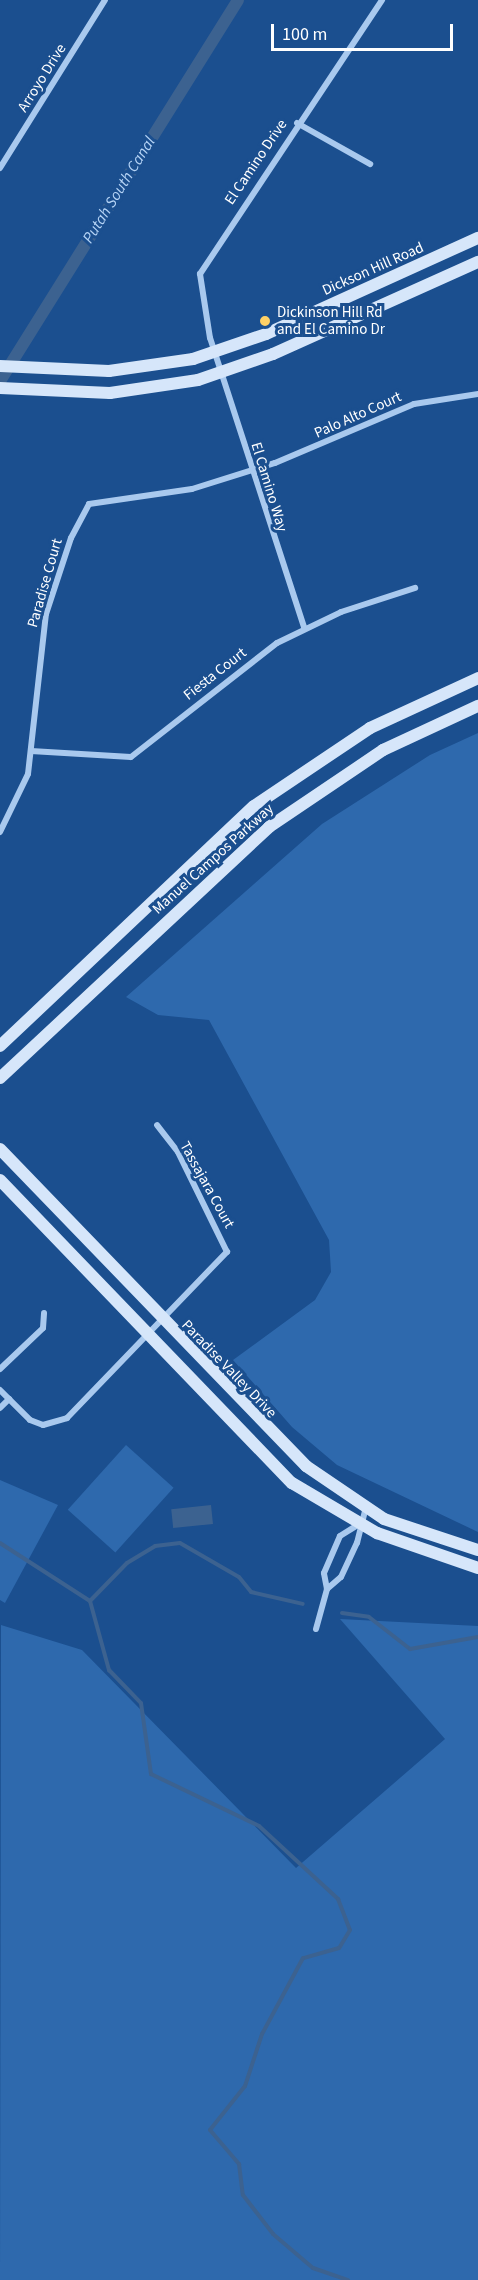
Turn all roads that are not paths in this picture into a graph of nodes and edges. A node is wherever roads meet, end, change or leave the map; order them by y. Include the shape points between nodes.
1 (105, 0) edge
2 (382, 0) edge
3 (297, 123) junction
4 (370, 164) dead end
5 (0, 168) edge
6 (478, 238) edge
7 (478, 262) edge
8 (214, 352) junction
9 (0, 366) edge
10 (221, 373) junction
11 (4, 389) edge
12 (478, 394) edge
13 (251, 471) junction
14 (415, 588) dead end
15 (304, 627) junction
16 (478, 678) edge
17 (478, 706) edge
18 (31, 751) junction
19 (0, 832) edge
20 (0, 1046) edge
21 (0, 1078) edge
22 (157, 1125) dead end
23 (0, 1149) edge
24 (0, 1180) edge
25 (44, 1313) dead end
26 (161, 1320) junction
27 (147, 1335) junction
28 (0, 1369) edge
29 (0, 1390) edge
30 (9, 1399) junction
31 (0, 1408) edge
32 (366, 1508) junction
33 (359, 1524) junction
34 (478, 1550) edge
35 (478, 1568) edge
36 (327, 1589) junction
37 (316, 1629) dead end

1 - 5 street, Arroyo Drive
2 - 3 street, El Camino Drive
3 - 4 street
3 - 8 street, El Camino Drive via 200,274 202,310
6 - 8 street, Dickson Hill Road
7 - 10 street
8 - 9 street, Dickson Hill Road via 109,371
8 - 10 street, El Camino Way
10 - 11 street via 110,393
10 - 13 street, El Camino Way
12 - 13 street, Palo Alto Court via 414,404
13 - 15 street, El Camino Way
13 - 18 street, Paradise Court via 157,498 88,504 70,538 46,614
14 - 15 street, Fiesta Court
15 - 18 street, Fiesta Court via 247,663 131,757
16 - 20 street, Manuel Campos Parkway via 370,728 254,806
17 - 21 street, Manuel Campos Parkway via 383,750 269,827
18 - 19 street, Paradise Court via 19,801
22 - 26 street, Tassajara Court via 178,1152 227,1252
23 - 26 street, Paradise Valley Drive
24 - 27 street
25 - 28 street via 43,1328
26 - 27 street, Tassajara Court
26 - 32 street, Paradise Valley Drive via 276,1440
27 - 30 street, Tassajara Court via 80,1409 56,1424 30,1420
27 - 33 street via 292,1483
29 - 30 street, Tassajara Court
30 - 31 street
32 - 33 street
32 - 34 street, Paradise Valley Drive via 414,1532
33 - 35 street via 407,1546
33 - 36 street via 357,1544 341,1577
33 - 36 street via 340,1536 324,1573
36 - 37 street

